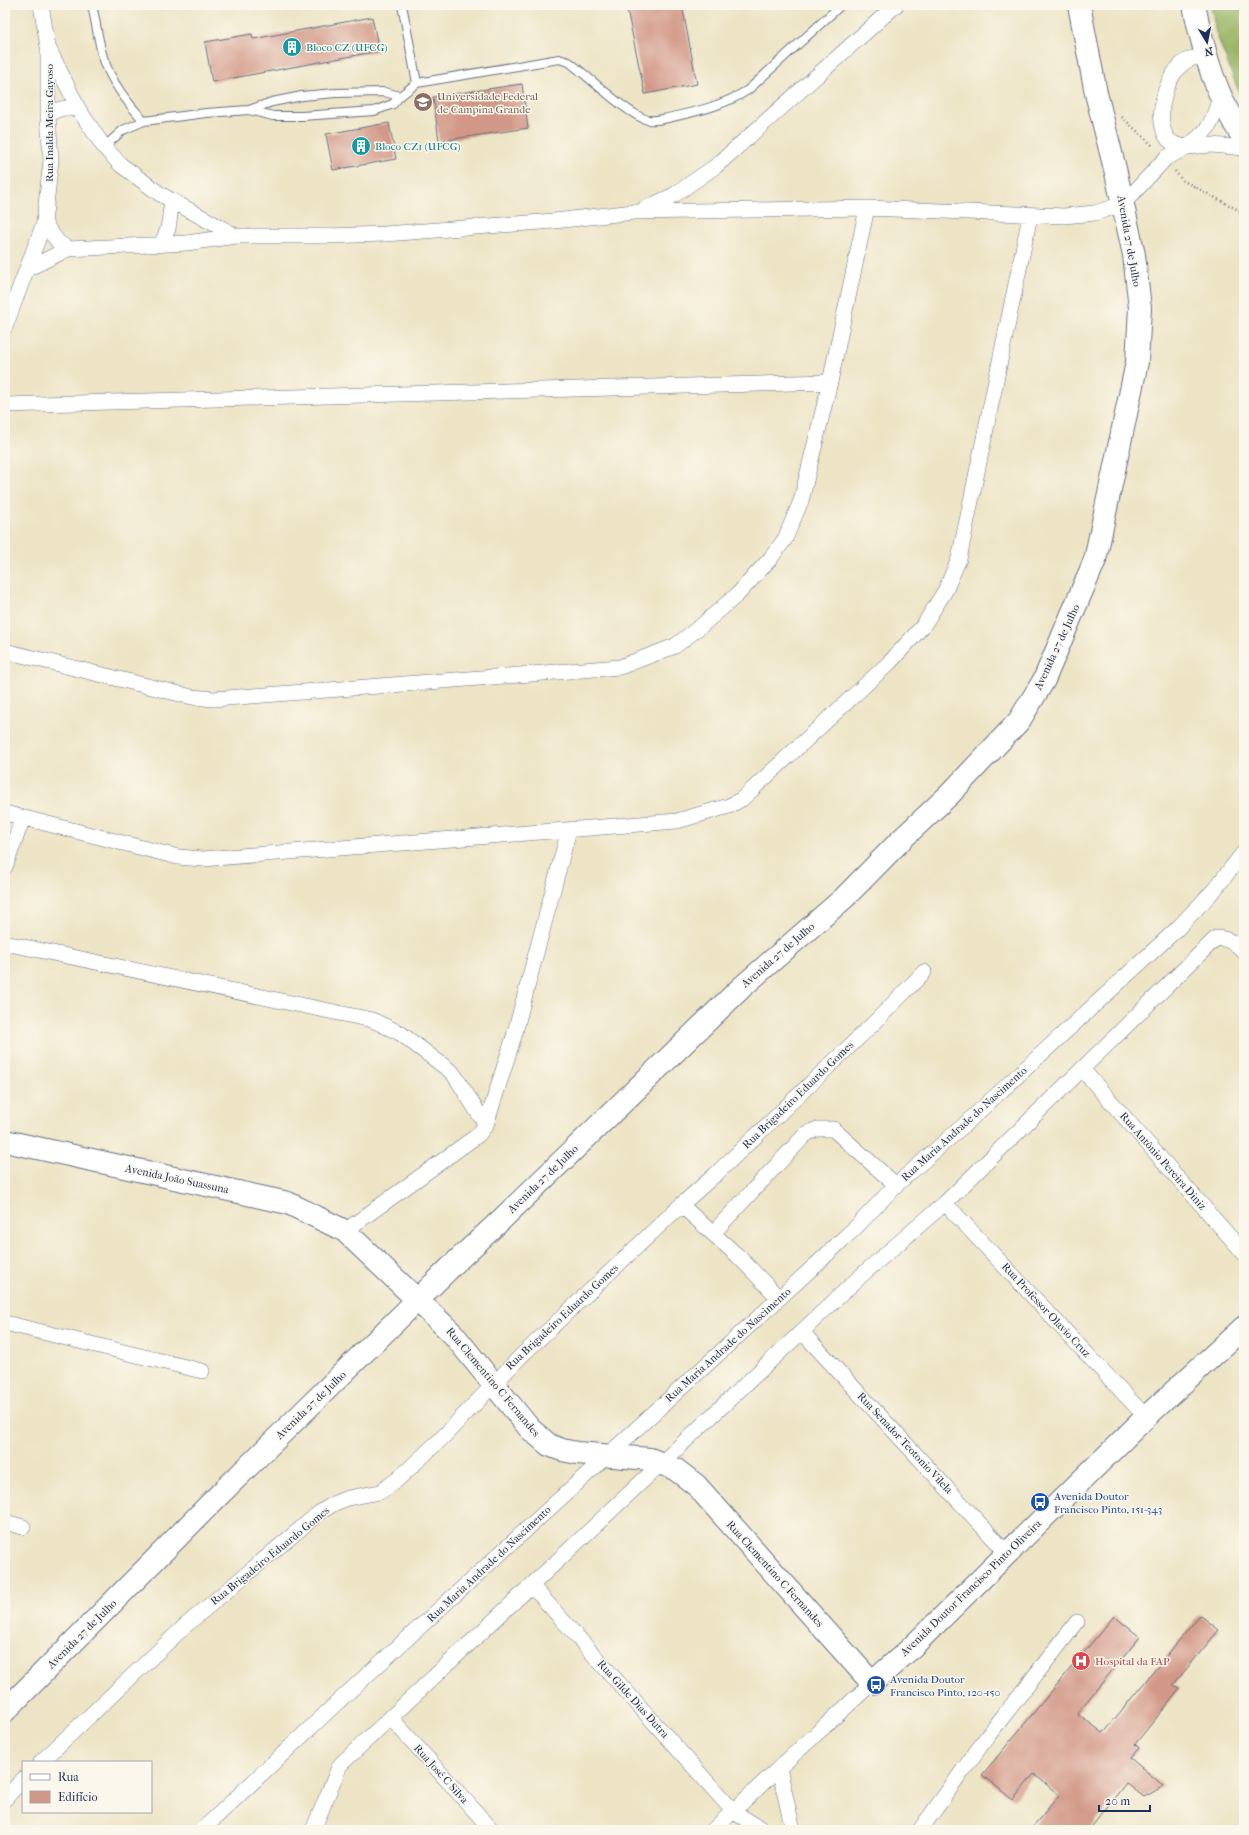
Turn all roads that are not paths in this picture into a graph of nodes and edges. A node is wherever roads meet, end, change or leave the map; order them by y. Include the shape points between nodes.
1 (41, 5) edge
2 (92, 5) edge
3 (402, 5) edge
4 (841, 5) edge
5 (896, 5) edge
6 (1079, 5) edge
7 (1194, 5) edge
8 (48, 46) junction
9 (1205, 58) junction
10 (417, 84) junction
11 (400, 96) junction
12 (1220, 97) junction
13 (78, 110) junction
14 (249, 110) junction
15 (48, 116) junction
16 (144, 121) junction
17 (1244, 139) edge
18 (104, 147) junction
19 (1186, 147) junction
20 (1244, 148) edge
21 (172, 201) junction
22 (1123, 204) junction
23 (867, 208) junction
24 (634, 212) junction
25 (1030, 216) junction
26 (44, 222) junction
27 (236, 236) junction
28 (161, 244) junction
29 (68, 249) junction
30 (27, 269) junction
31 (5, 326) edge
32 (830, 382) junction
33 (5, 406) edge
34 (5, 651) edge
35 (5, 813) edge
36 (23, 818) junction
37 (569, 830) junction
38 (1244, 852) edge
39 (5, 868) edge
40 (5, 943) edge
41 (1244, 952) edge
42 (924, 972) dead end
43 (1082, 1069) junction
44 (486, 1125) junction
45 (5, 1141) edge
46 (896, 1184) junction
47 (945, 1203) junction
48 (681, 1205) junction
49 (345, 1231) junction
50 (713, 1233) junction
51 (1244, 1253) edge
52 (779, 1298) junction
53 (417, 1301) junction
54 (5, 1323) edge
55 (1244, 1327) edge
56 (802, 1333) junction
57 (202, 1371) dead end
58 (494, 1383) junction
59 (1146, 1417) junction
60 (618, 1455) junction
61 (665, 1464) junction
62 (5, 1522) edge
63 (23, 1527) dead end
64 (1007, 1553) junction
65 (532, 1586) junction
66 (1077, 1622) dead end
67 (872, 1683) junction
68 (5, 1711) edge
69 (391, 1718) junction
70 (42, 1761) edge
71 (778, 1768) junction
72 (22, 1780) edge
73 (5, 1799) edge
74 (734, 1812) junction
75 (202, 1830) edge
76 (313, 1830) edge
77 (492, 1830) edge
78 (713, 1830) edge
79 (763, 1830) edge
80 (792, 1830) edge
81 (920, 1830) edge

1 - 8 street
2 - 16 lane via 103,57 113,80
3 - 10 lane
4 - 10 lane via 738,97 718,106 656,121 641,117 625,107 569,62 559,59
5 - 24 street via 716,166 674,195 654,206
6 - 22 street, Avenida 27 de Julho via 1096,93
7 - 9 street
8 - 13 street
8 - 15 street, Rua Inalda Meira Gayoso
9 - 12 street
9 - 19 street via 1191,59 1176,69 1165,89 1163,128 1166,136 1176,146
10 - 11 lane
11 - 14 lane via 384,92 324,94 285,99
11 - 14 lane via 393,104 374,111 273,116
12 - 17 street
12 - 19 street via 1213,122 1205,133
13 - 15 street via 69,107 57,109
13 - 18 street
14 - 16 lane
15 - 26 street, Rua Inalda Meira Gayoso via 50,160
16 - 18 lane via 123,130
18 - 21 street via 121,164
19 - 20 street via 1212,145
19 - 22 street via 1166,158
21 - 27 street
21 - 28 street via 168,229
22 - 25 street via 1095,213
22 - 53 street, Avenida 27 de Julho via 1134,255 1140,308 1137,362 1095,560 1044,680 1019,721 950,794 844,898 742,987
23 - 24 street
23 - 25 street
23 - 32 street
24 - 27 street via 554,222 385,234
25 - 37 street via 959,559 945,591 923,626 890,662 742,799 729,806 677,821
26 - 29 street via 58,242
26 - 30 street, Rua Inalda Meira Gayoso
27 - 28 street
28 - 29 street
29 - 30 street
30 - 31 street, Rua Inalda Meira Gayoso
32 - 33 street
32 - 34 street via 801,501 785,539 738,594 696,630 675,646 620,668 214,699 192,697
35 - 36 street
36 - 37 street via 178,857 203,859
36 - 39 street
37 - 44 street via 514,1036
38 - 46 street, Rua Maria Andrade do Nascimento via 1215,889 1177,929 963,1126
40 - 44 street via 372,1020 400,1033 453,1073
41 - 43 street via 1227,938 1216,938
42 - 48 street, Rua Brigadeiro Eduardo Gomes via 875,1022
43 - 47 street
43 - 51 street, Rua Antônio Pereira Diniz
44 - 49 street via 478,1135
45 - 49 street, Avenida João Suassuna via 288,1203
46 - 50 street via 833,1129 817,1129 806,1134
46 - 52 street, Rua Maria Andrade do Nascimento via 858,1226
47 - 56 street via 864,1273
47 - 59 street, Rua Professor Olavio Cruz
48 - 50 street
48 - 58 street, Rua Brigadeiro Eduardo Gomes
49 - 53 street, Rua Clementino C Fernandes
50 - 52 street
52 - 60 street, Rua Maria Andrade do Nascimento
53 - 58 street, Rua Clementino C Fernandes via 453,1334
53 - 68 street, Avenida 27 de Julho via 216,1498
54 - 57 street
55 - 59 street, Avenida Doutor Francisco Pinto Oliveira
56 - 61 street
56 - 64 street, Rua Senador Teotonio Vilela
58 - 60 street, Rua Clementino C Fernandes via 530,1429 549,1445 577,1453
58 - 70 street, Rua Brigadeiro Eduardo Gomes via 442,1438 388,1488 335,1503 319,1513 256,1565 137,1670
59 - 64 street, Avenida Doutor Francisco Pinto Oliveira
60 - 61 street, Rua Clementino C Fernandes
60 - 75 street, Rua Maria Andrade do Nascimento via 240,1793
61 - 65 street
61 - 67 street, Rua Clementino C Fernandes via 696,1485
62 - 63 street
64 - 67 street, Avenida Doutor Francisco Pinto Oliveira
65 - 69 street
65 - 74 street, Rua Gilde Dias Dutra
66 - 81 street via 988,1736
67 - 71 street, Avenida Doutor Francisco Pinto Oliveira
69 - 76 street via 340,1765
69 - 77 street, Rua José C Silva
71 - 74 street, Avenida Doutor Francisco Pinto Oliveira
71 - 80 street
72 - 73 street
74 - 78 street, Avenida Doutor Francisco Pinto Oliveira
74 - 79 street, Rua Gilde Dias Dutra

